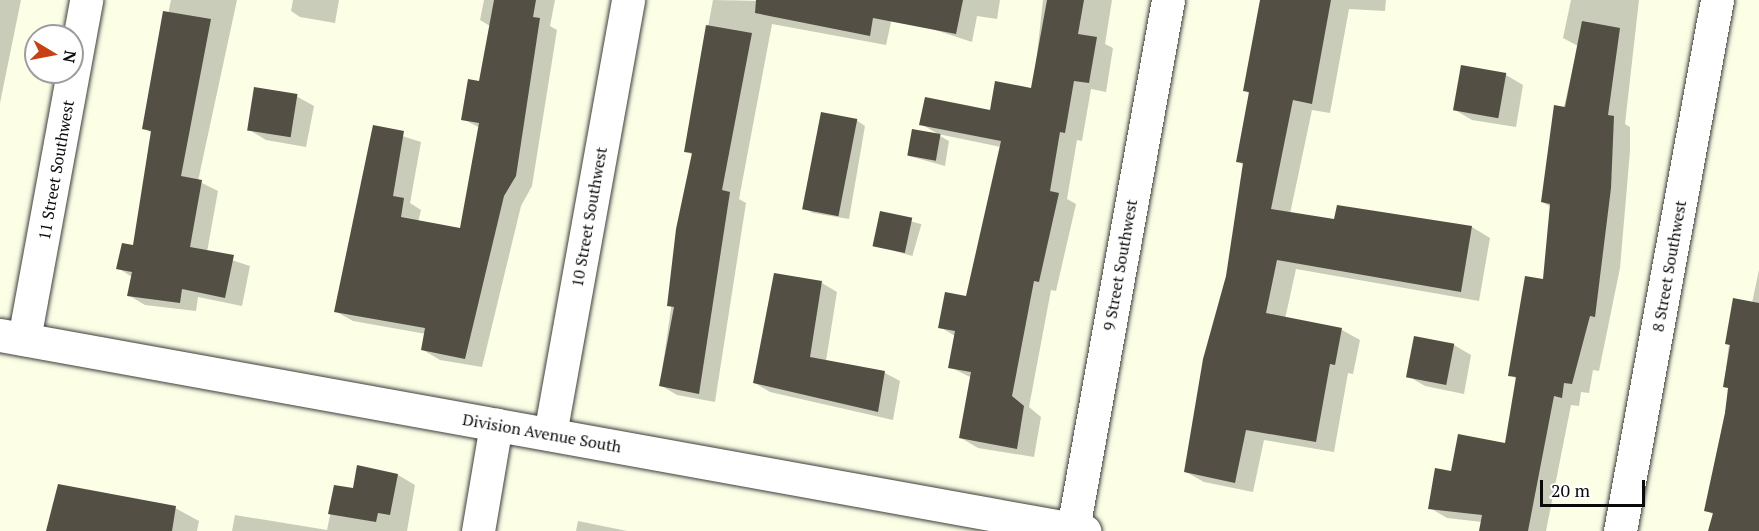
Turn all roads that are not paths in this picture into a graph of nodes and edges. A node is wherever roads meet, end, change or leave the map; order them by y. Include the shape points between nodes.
1 (86, 0) edge
2 (628, 0) edge
3 (1168, 0) edge
4 (1717, 0) edge
5 (12, 337) edge
6 (496, 425) junction
7 (550, 434) junction
8 (1031, 526) edge
9 (1078, 530) edge
10 (478, 531) edge
11 (1620, 531) edge

1 - 5 street, 11 Street Southwest
2 - 7 street, 10 Street Southwest
3 - 9 street, 9 Street Southwest
4 - 11 street, 8 Street Southwest
5 - 6 street, Division Avenue South
6 - 7 street, Division Avenue South
6 - 10 street
7 - 8 street, Division Avenue South
8 - 9 street, Division Avenue South

